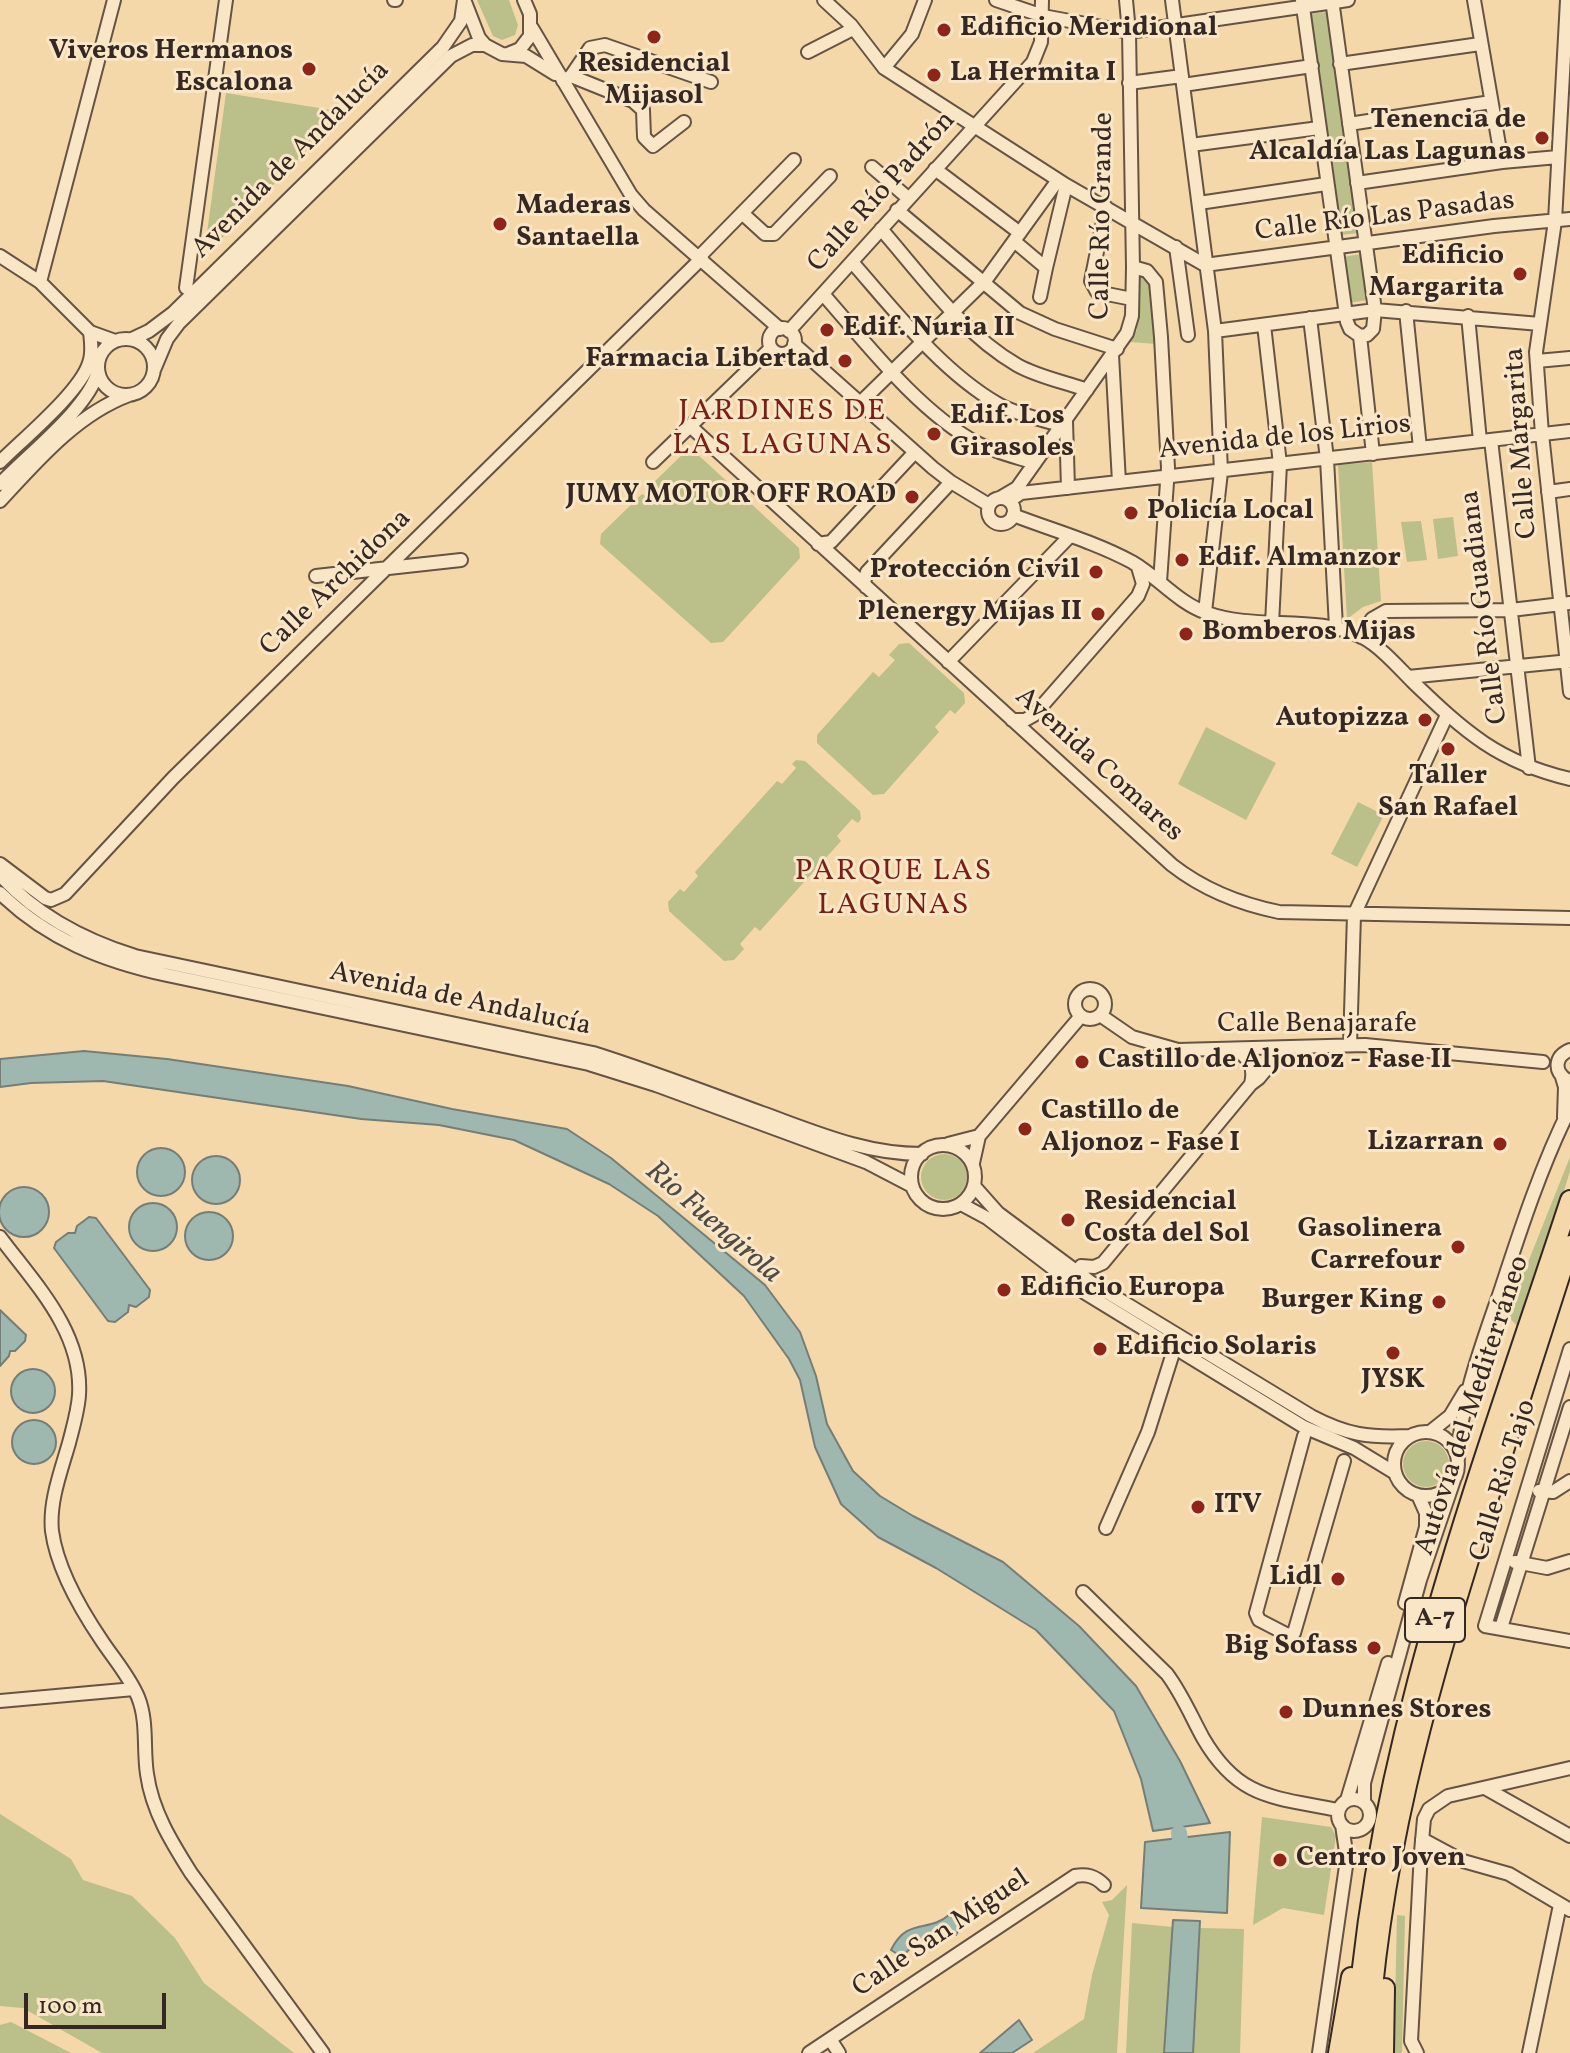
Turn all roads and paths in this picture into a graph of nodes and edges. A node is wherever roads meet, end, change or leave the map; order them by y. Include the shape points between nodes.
1 (114, 0) edge
2 (226, 0) edge
3 (464, 0) edge
4 (524, 0) edge
5 (824, 0) edge
6 (925, 0) edge
7 (996, 0) edge
8 (1042, 0) edge
9 (1126, 0) edge
10 (1172, 0) edge
11 (1348, 0) edge
12 (1474, 0) edge
13 (1567, 0) edge
14 (1332, 1) edge
15 (1302, 4) edge
16 (1043, 16) junction
17 (1176, 26) junction
18 (1568, 27) edge
19 (532, 28) junction
20 (853, 29) junction
21 (1129, 32) junction
22 (1480, 44) junction
23 (485, 45) junction
24 (808, 52) dead end
25 (510, 53) junction
26 (1340, 64) junction
27 (1312, 66) junction
28 (884, 68) junction
29 (567, 78) junction
30 (1182, 80) junction
31 (1566, 81) edge
32 (711, 82) dead end
33 (1129, 83) junction
34 (1491, 102) junction
35 (684, 122) dead end
36 (1349, 124) junction
37 (976, 127) junction
38 (1319, 128) junction
39 (1565, 136) edge
40 (1191, 145) junction
41 (1558, 157) junction
42 (794, 160) dead end
43 (1502, 162) junction
44 (872, 167) dead end
45 (935, 169) junction
46 (830, 176) dead end
47 (1062, 182) junction
48 (1357, 183) junction
49 (1326, 184) junction
50 (908, 198) junction
51 (1199, 203) junction
52 (1106, 207) junction
53 (897, 210) junction
54 (742, 213) junction
55 (1570, 219) edge
56 (1131, 221) junction
57 (1555, 221) junction
58 (881, 229) junction
59 (1017, 237) junction
60 (1365, 243) junction
61 (1176, 247) junction
62 (1335, 247) junction
63 (0, 256) edge
64 (701, 257) junction
65 (852, 262) junction
66 (1205, 265) junction
67 (1133, 267) junction
68 (1046, 268) junction
69 (985, 281) junction
70 (40, 282) junction
71 (186, 288) dead end
72 (823, 294) junction
73 (1040, 297) dead end
74 (1132, 299) junction
75 (1375, 310) junction
76 (1406, 311) junction
77 (955, 313) junction
78 (1346, 313) junction
79 (1468, 316) junction
80 (1310, 318) junction
81 (1540, 324) junction
82 (1264, 325) junction
83 (785, 330) junction
84 (1215, 331) junction
85 (90, 332) junction
86 (1188, 335) dead end
87 (1360, 336) junction
88 (132, 339) junction
89 (115, 341) junction
90 (923, 343) junction
91 (794, 344) junction
92 (771, 348) junction
93 (1114, 352) junction
94 (1570, 358) edge
95 (1537, 361) junction
96 (98, 366) junction
97 (154, 370) junction
98 (892, 372) junction
99 (1087, 390) junction
100 (132, 394) junction
101 (860, 403) junction
102 (1064, 424) junction
103 (690, 426) junction
104 (1570, 431) edge
105 (1542, 434) junction
106 (1486, 441) junction
107 (1420, 448) junction
108 (915, 452) junction
109 (1373, 454) junction
110 (1327, 459) junction
111 (0, 462) edge
112 (653, 462) dead end
113 (1035, 463) junction
114 (1280, 464) junction
115 (1221, 472) junction
116 (1167, 476) junction
117 (951, 482) junction
118 (1119, 482) junction
119 (0, 484) edge
120 (1068, 488) junction
121 (1570, 489) edge
122 (1548, 492) junction
123 (0, 501) edge
124 (1000, 502) junction
125 (1013, 515) junction
126 (1069, 537) junction
127 (818, 544) junction
128 (1570, 546) edge
129 (1554, 548) junction
130 (461, 560) dead end
131 (389, 567) junction
132 (1138, 567) junction
133 (316, 576) dead end
134 (1160, 582) junction
135 (866, 587) junction
136 (1565, 603) edge
137 (1511, 610) junction
138 (1205, 612) junction
139 (1272, 624) junction
140 (1336, 627) junction
141 (1361, 637) junction
142 (1568, 661) edge
143 (948, 662) junction
144 (1518, 667) junction
145 (1408, 677) junction
146 (1570, 692) edge
147 (1447, 715) junction
148 (1012, 720) junction
149 (1529, 768) junction
150 (1570, 779) edge
151 (0, 864) edge
152 (0, 875) edge
153 (0, 893) edge
154 (1354, 915) junction
155 (1570, 918) edge
156 (1100, 1015) junction
157 (1081, 1016) junction
158 (1350, 1045) junction
159 (1284, 1048) junction
160 (1237, 1049) junction
161 (1565, 1054) edge
162 (1543, 1062) junction
163 (1564, 1077) edge
164 (1251, 1084) junction
165 (1567, 1114) edge
166 (979, 1136) junction
167 (944, 1144) junction
168 (922, 1154) junction
169 (973, 1163) junction
170 (912, 1186) junction
171 (974, 1186) junction
172 (1570, 1200) edge
173 (961, 1204) junction
174 (0, 1237) edge
175 (1570, 1245) edge
176 (1081, 1266) dead end
177 (1570, 1349) edge
178 (1172, 1356) dead end
179 (1561, 1377) junction
180 (1470, 1382) junction
181 (1570, 1394) edge
182 (1570, 1407) edge
183 (1430, 1432) junction
184 (1304, 1436) dead end
185 (1410, 1436) junction
186 (1458, 1459) junction
187 (1344, 1461) dead end
188 (1395, 1473) junction
189 (1454, 1480) junction
190 (1570, 1481) edge
191 (1528, 1488) junction
192 (1544, 1493) junction
193 (1418, 1495) junction
194 (1106, 1528) dead end
195 (1506, 1560) junction
196 (1570, 1561) edge
197 (1521, 1565) junction
198 (1083, 1592) dead end
199 (1501, 1628) junction
200 (1570, 1641) edge
201 (134, 1689) junction
202 (0, 1701) edge
203 (1570, 1768) edge
204 (1485, 1788) junction
205 (1364, 1802) junction
206 (1343, 1805) junction
207 (1342, 1825) junction
208 (1363, 1827) junction
209 (1570, 1836) edge
210 (1422, 1839) junction
211 (1347, 1859) junction
212 (1391, 1866) junction
213 (1374, 1881) junction
214 (1104, 1885) dead end
215 (1565, 1908) edge
216 (830, 2039) junction
217 (323, 2053) edge
218 (809, 2053) edge
219 (839, 2053) edge
220 (1319, 2053) edge
221 (1338, 2053) edge
222 (1355, 2053) edge
223 (1368, 2053) edge
224 (1384, 2053) edge
225 (1417, 2053) edge
226 (1529, 2053) edge

1 - 70 street
2 - 71 street
3 - 23 street
3 - 88 street, Avenida de Andalucía via 461,21 443,47 173,313
4 - 19 street
5 - 20 street
6 - 28 street via 912,34
7 - 16 street
8 - 16 street, Calle Río Padrón
9 - 21 street, Calle Río Grande
10 - 17 street
11 - 14 street
12 - 22 street
13 - 18 street, Calle Margarita
14 - 15 street
14 - 26 street
15 - 17 street
15 - 27 street
16 - 21 street
16 - 37 street, Calle Río Padrón via 1033,62
17 - 21 street
17 - 30 street
18 - 31 street, Calle Margarita
19 - 25 street via 526,43
19 - 29 street
20 - 24 street
20 - 28 street
21 - 33 street, Calle Río Grande
22 - 26 street
22 - 34 street
23 - 25 street
23 - 97 street, Avenida de Andalucía via 460,49 440,67 179,323
25 - 29 street
26 - 36 street
27 - 30 street
27 - 38 street
28 - 37 street
29 - 32 street via 590,48 605,45
29 - 35 street via 633,101 645,114 644,137 650,145 657,146
29 - 64 street via 631,195
30 - 33 street
30 - 40 street
31 - 39 street, Calle Margarita
33 - 56 street, Calle Río Grande
34 - 36 street
34 - 43 street
36 - 48 street
37 - 45 street, Calle Río Padrón
37 - 47 street
38 - 40 street
38 - 49 street
39 - 41 street, Calle Margarita
40 - 51 street
41 - 43 street
41 - 57 street, Calle Margarita
42 - 54 street, Calle Archidona
43 - 48 street
44 - 50 street
45 - 50 street, Calle Río Padrón
45 - 59 street
46 - 54 street via 774,234 765,234
47 - 52 street
47 - 59 street
47 - 68 street
48 - 60 street
49 - 51 street
49 - 62 street
50 - 53 street, Calle Río Padrón
51 - 66 street
52 - 56 street
52 - 74 street via 1091,281 1097,292
53 - 58 street, Calle Río Padrón
53 - 69 street
54 - 64 street, Calle Archidona
55 - 57 street, Calle Río Las Pasadas
56 - 61 street
56 - 67 street, Calle Río Grande
57 - 60 street, Calle Río Las Pasadas
57 - 81 street, Calle Margarita
58 - 65 street, Calle Río Padrón
58 - 77 street
59 - 68 street
59 - 69 street
60 - 62 street, Calle Río Las Pasadas
60 - 75 street
61 - 66 street
61 - 86 street
62 - 66 street, Calle Río Las Pasadas
62 - 78 street
63 - 70 street
64 - 83 street
64 - 131 street, Calle Archidona
65 - 72 street, Calle Río Padrón
65 - 90 street
66 - 84 street
67 - 74 street, Calle Río Grande
67 - 116 street via 1147,271 1156,282
68 - 73 street
69 - 77 street
69 - 93 street via 1020,313
70 - 85 street
72 - 83 street, Calle Río Padrón
72 - 98 street
74 - 93 street, Calle Río Grande via 1127,333
75 - 76 street
75 - 78 street
75 - 87 street via 1373,329
76 - 79 street
76 - 107 street
77 - 90 street
77 - 99 street via 1021,367
78 - 80 street
78 - 87 street via 1350,329
79 - 81 street
79 - 106 street, Calle Río Guadiana
80 - 82 street
80 - 110 street
81 - 95 street, Calle Margarita
82 - 84 street
82 - 114 street
83 - 91 street
83 - 92 street via 771,335
84 - 115 street
85 - 89 street
85 - 96 street
85 - 111 street via 89,365 78,384
87 - 109 street
88 - 89 street
88 - 97 street via 151,354
89 - 96 street via 104,350
90 - 98 street
90 - 102 street via 1000,406
91 - 92 street via 782,354
91 - 101 street
92 - 103 street
93 - 99 street
93 - 118 street
94 - 95 street
95 - 105 street, Calle Margarita
96 - 100 street via 109,389
96 - 119 street via 95,384 80,403
97 - 100 street via 147,385
98 - 101 street
98 - 113 street via 950,426 979,444
99 - 102 street
100 - 123 street via 86,416
101 - 108 street
102 - 113 street
102 - 120 street
103 - 112 street
103 - 127 street, Avenida Comares
104 - 105 street, Avenida de los Lirios
105 - 106 street, Avenida de los Lirios
105 - 122 street, Calle Margarita
106 - 107 street, Avenida de los Lirios
106 - 137 street, Calle Río Guadiana
107 - 109 street, Avenida de los Lirios
108 - 117 street
108 - 127 street via 831,542
109 - 110 street, Avenida de los Lirios
110 - 114 street, Avenida de los Lirios
110 - 140 street
113 - 124 street
114 - 115 street, Avenida de los Lirios
114 - 139 street
115 - 116 street, Avenida de los Lirios
115 - 138 street
116 - 118 street, Avenida de los Lirios
116 - 134 street
117 - 124 street
117 - 135 street via 867,572
118 - 120 street, Avenida de los Lirios
120 - 124 street, Avenida de los Lirios via 1021,493
121 - 122 street
122 - 129 street, Calle Margarita
124 - 125 street via 1013,508
124 - 125 street via 988,515 996,523 1008,522
125 - 126 street
126 - 132 street
126 - 143 street
127 - 135 street, Avenida Comares
128 - 129 street
129 - 136 street, Calle Margarita
130 - 131 street
131 - 133 street
131 - 151 street, Calle Archidona via 173,778 65,894 45,898
132 - 134 street
132 - 148 street via 1143,584 1138,596 1034,715
134 - 138 street
135 - 143 street, Avenida Comares
136 - 137 street
136 - 142 street, Calle Margarita
137 - 141 street via 1386,611 1372,619
137 - 144 street, Calle Río Guadiana
138 - 139 street
139 - 140 street
140 - 141 street
141 - 145 street
142 - 144 street
142 - 146 street, Calle Margarita
143 - 148 street, Avenida Comares
144 - 145 street
144 - 149 street, Calle Río Guadiana
145 - 147 street
147 - 149 street via 1484,745
147 - 154 street
148 - 154 street, Avenida Comares via 1172,865 1209,889 1279,912
149 - 150 street
152 - 168 street, Avenida de Andalucía via 56,921 123,952 593,1053 851,1146
153 - 170 street, Avenida de Andalucía via 38,925 105,960 589,1064 848,1155
154 - 155 street, Avenida Comares
154 - 158 street
156 - 157 street
156 - 157 street via 1103,998 1088,989 1076,998
156 - 160 street, Calle Benajarafe via 1155,1045
157 - 166 street
158 - 159 street, Calle Benajarafe
158 - 162 street, Calle Benajarafe
159 - 160 street, Calle Benajarafe
159 - 164 street
160 - 164 street via 1251,1062
161 - 162 street, Calle Benajarafe
161 - 163 street
162 - 163 street, Calle Benajarafe
163 - 165 street
164 - 176 street via 1103,1263
165 - 180 street via 1516,1243
166 - 167 street
166 - 169 street
167 - 168 street
167 - 169 street via 963,1151
168 - 170 street via 913,1165
169 - 171 street
170 - 173 street via 935,1208
171 - 173 street
171 - 185 street via 998,1213 1092,1283 1311,1416 1361,1436
172 - 213 highway, Autovía del Mediterráneo / A-7 via 1412,1697
173 - 188 street via 1096,1300 1304,1427
174 - 201 street via 51,1306 77,1359 79,1395 52,1509 53,1534 82,1609
175 - 212 highway, Autovía del Mediterráneo / A-7 via 1433,1673
177 - 179 street, Calle Rio Tajo
178 - 194 street via 1148,1432
179 - 181 street
179 - 191 street, Calle Rio Tajo
180 - 183 street via 1450,1416
180 - 186 street
182 - 192 street
183 - 185 street
183 - 186 street via 1448,1441
184 - 187 street via 1256,1613 1259,1620 1288,1635 1294,1633
185 - 188 street via 1396,1451
186 - 189 street
188 - 193 street via 1399,1483
189 - 193 street via 1439,1494
189 - 205 street via 1405,1632 1364,1783
190 - 192 street
191 - 192 street
191 - 195 street, Calle Rio Tajo
192 - 197 street
193 - 206 street via 1426,1527
195 - 197 street
195 - 199 street, Calle Rio Tajo via 1485,1626
196 - 197 street via 1547,1568
197 - 199 street
198 - 206 street via 1167,1674 1227,1771 1267,1795
199 - 200 street
201 - 202 street
201 - 217 street via 145,1724 150,1790 172,1842
203 - 204 street
204 - 209 street
204 - 210 street via 1437,1802 1424,1819
205 - 206 street via 1354,1799
205 - 208 street via 1370,1815
206 - 207 street via 1338,1818
207 - 208 street via 1350,1830
207 - 211 street
208 - 211 street
210 - 215 street via 1463,1861 1509,1874
210 - 225 street via 1411,2041
211 - 220 street
212 - 223 highway, Autovía del Mediterráneo / A-7
212 - 224 highway
213 - 221 highway via 1360,1927
213 - 222 highway, Autovía del Mediterráneo / A-7
214 - 216 street, Calle San Miguel via 1086,1874 1075,1876
215 - 226 street
216 - 218 street, Calle San Miguel
216 - 219 street

